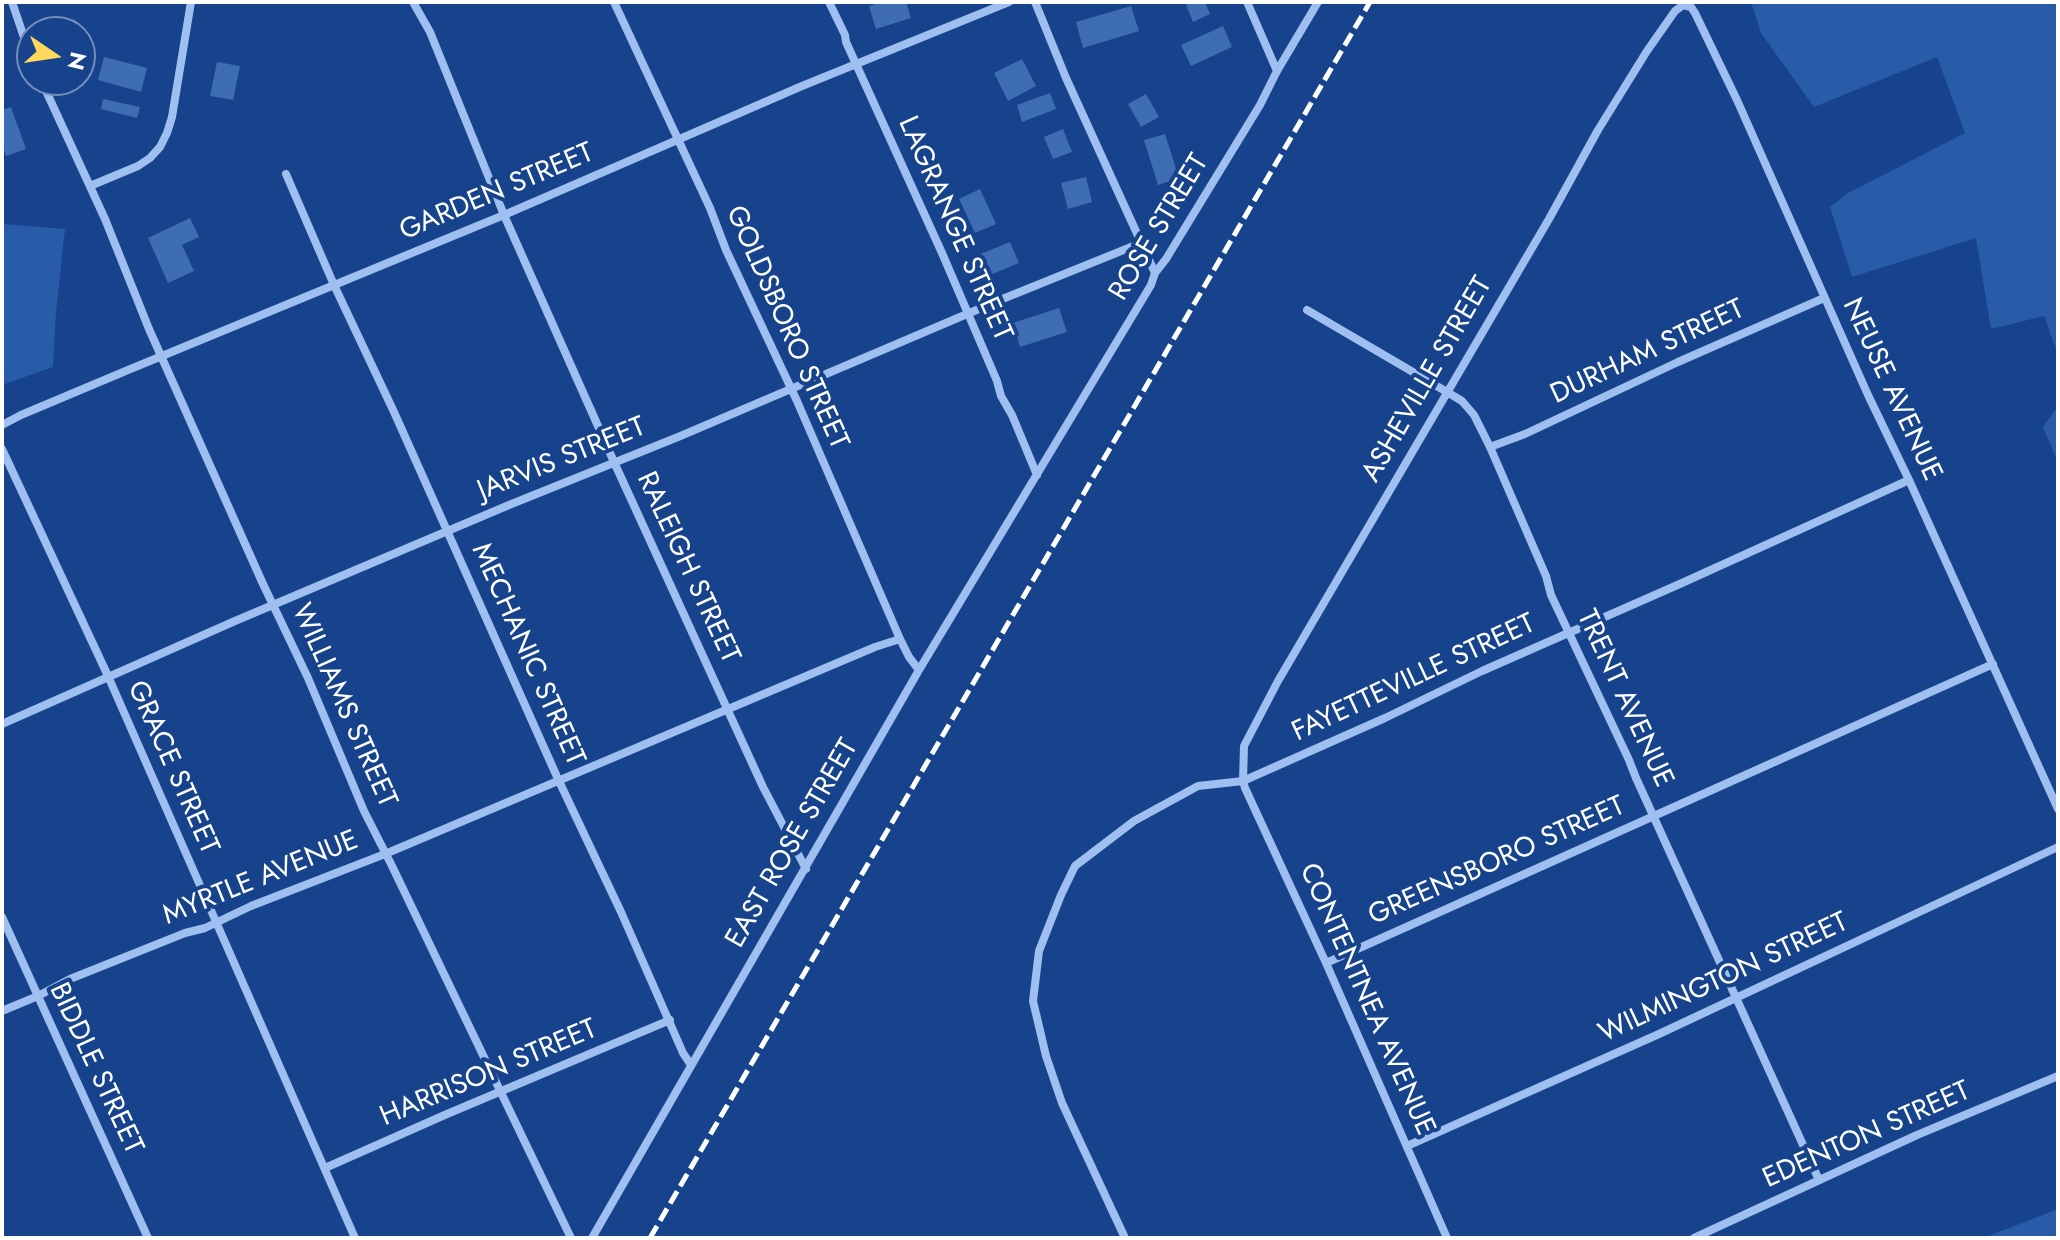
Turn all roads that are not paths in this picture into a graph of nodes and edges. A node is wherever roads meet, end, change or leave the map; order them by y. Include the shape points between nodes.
1 (191, 2) edge
2 (413, 2) edge
3 (614, 2) edge
4 (829, 2) edge
5 (1009, 2) edge
6 (1035, 2) edge
7 (1247, 2) edge
8 (1318, 2) edge
9 (1675, 11) joint
10 (856, 64) junction
11 (1277, 71) junction
12 (48, 96) edge
13 (678, 140) junction
14 (286, 174) dead end
15 (90, 186) junction
16 (504, 215) junction
17 (1140, 240) junction
18 (1155, 273) junction
19 (334, 285) junction
20 (1824, 298) junction
21 (1307, 310) dead end
22 (967, 314) junction
23 (162, 356) junction
24 (790, 389) junction
25 (1447, 392) junction
26 (2, 425) edge
27 (1490, 447) junction
28 (2, 449) edge
29 (614, 462) junction
30 (1037, 475) junction
31 (1909, 480) junction
32 (447, 531) junction
33 (274, 604) junction
34 (1570, 632) junction
35 (900, 639) junction
36 (1993, 664) junction
37 (919, 670) junction
38 (108, 676) junction
39 (728, 709) junction
40 (2, 724) edge
41 (558, 779) junction
42 (1243, 781) junction
43 (2058, 809) edge
44 (1654, 816) junction
45 (2058, 847) edge
46 (385, 854) junction
47 (806, 869) junction
48 (2, 917) edge
49 (217, 923) junction
50 (1326, 963) junction
51 (38, 996) junction
52 (1736, 998) junction
53 (2, 1011) edge
54 (670, 1020) junction
55 (691, 1065) junction
56 (2058, 1076) edge
57 (499, 1092) junction
58 (1407, 1146) junction
59 (325, 1168) junction
60 (1819, 1180) junction
61 (148, 1238) edge
62 (355, 1238) edge
63 (571, 1238) edge
64 (592, 1238) edge
65 (1125, 1238) edge
66 (1447, 1238) edge
67 (1694, 1238) edge

1 - 15 street via 172,117 160,147 138,166
2 - 16 street, RALEIGH STREET
3 - 13 street, GOLDSBORO STREET
4 - 10 street, LAGRANGE STREET
5 - 10 street, GARDEN STREET
6 - 17 street
7 - 11 street
8 - 11 street, ROSE STREET
9 - 20 street, NEUSE AVENUE via 1683,5 1695,13
9 - 25 street, ASHEVILLE STREET via 1598,130
10 - 13 street, GARDEN STREET
10 - 22 street, LAGRANGE STREET
11 - 18 street, ROSE STREET
12 - 15 street, WILLIAMS STREET
13 - 16 street, GARDEN STREET
13 - 24 street, GOLDSBORO STREET
14 - 19 street, MECHANIC STREET
15 - 23 street, WILLIAMS STREET
16 - 19 street, GARDEN STREET
16 - 29 street, RALEIGH STREET
17 - 18 street
17 - 22 street, JARVIS STREET
18 - 30 street, ROSE STREET
19 - 23 street, GARDEN STREET
19 - 32 street, MECHANIC STREET
20 - 27 street, DURHAM STREET
20 - 31 street, NEUSE AVENUE
21 - 25 street, TRENT AVENUE
22 - 24 street, JARVIS STREET
22 - 30 street, LAGRANGE STREET
23 - 26 street, GARDEN STREET
23 - 33 street, WILLIAMS STREET
24 - 29 street, JARVIS STREET
24 - 35 street, GOLDSBORO STREET
25 - 27 street, TRENT AVENUE via 1474,415
25 - 42 street, ASHEVILLE STREET via 1278,681 1244,746
27 - 34 street, TRENT AVENUE
28 - 38 street, GRACE STREET
29 - 32 street, JARVIS STREET
29 - 39 street, RALEIGH STREET
30 - 37 street, EAST ROSE STREET
31 - 34 street, FAYETTEVILLE STREET
31 - 36 street, NEUSE AVENUE
32 - 33 street, JARVIS STREET
32 - 41 street, MECHANIC STREET
33 - 38 street, JARVIS STREET
33 - 46 street, WILLIAMS STREET
34 - 42 street, FAYETTEVILLE STREET
34 - 44 street, TRENT AVENUE
35 - 37 street, GOLDSBORO STREET
35 - 39 street, MYRTLE AVENUE
36 - 43 street, NEUSE AVENUE
36 - 44 street, GREENSBORO STREET
37 - 47 street, EAST ROSE STREET
38 - 40 street, JARVIS STREET
38 - 49 street, GRACE STREET
39 - 41 street, MYRTLE AVENUE
39 - 47 street, RALEIGH STREET
41 - 46 street, MYRTLE AVENUE
41 - 54 street, MECHANIC STREET
42 - 50 street, CONTENTNEA AVENUE
42 - 65 street, FAYETTEVILLE STREET via 1198,786 1134,821 1075,866 1039,951 1033,1001 1046,1056 1062,1103
44 - 50 street, GREENSBORO STREET
44 - 52 street, TRENT AVENUE
45 - 52 street, WILMINGTON STREET
46 - 49 street, MYRTLE AVENUE
46 - 57 street, WILLIAMS STREET
47 - 55 street, EAST ROSE STREET
48 - 51 street, BIDDLE STREET
49 - 51 street, MYRTLE AVENUE
49 - 59 street, GRACE STREET
50 - 58 street, CONTENTNEA AVENUE
51 - 53 street, MYRTLE AVENUE
51 - 61 street, BIDDLE STREET
52 - 58 street, WILMINGTON STREET
52 - 60 street, TRENT AVENUE
54 - 55 street, MECHANIC STREET
54 - 57 street, HARRISON STREET
55 - 64 street, EAST ROSE STREET
56 - 60 street, EDENTON STREET
57 - 59 street, HARRISON STREET
57 - 63 street, WILLIAMS STREET
58 - 66 street, CONTENTNEA AVENUE
59 - 62 street, GRACE STREET
60 - 67 street, EDENTON STREET

